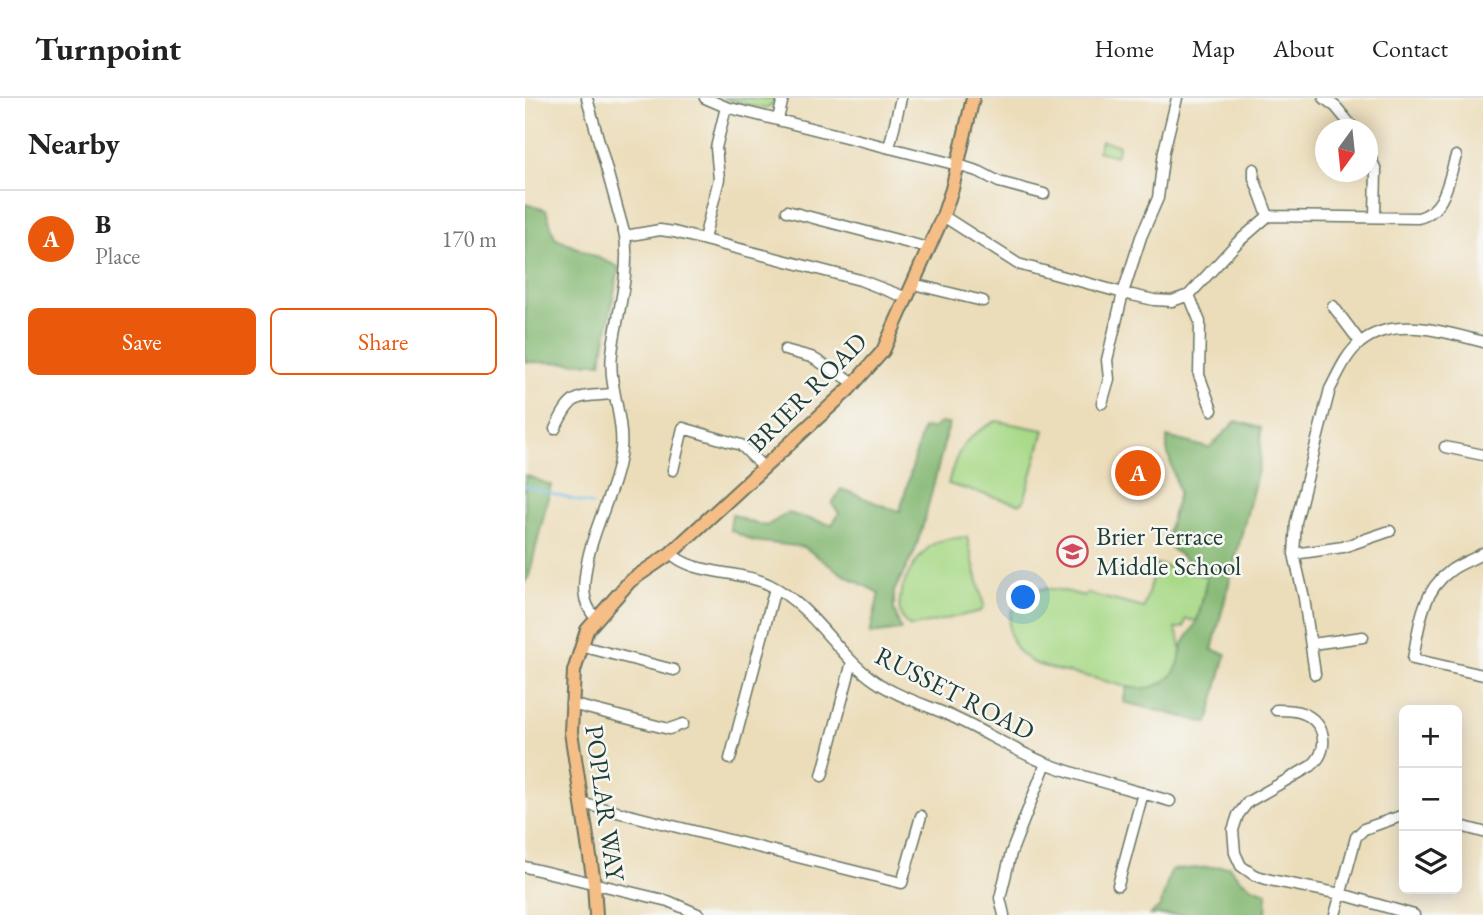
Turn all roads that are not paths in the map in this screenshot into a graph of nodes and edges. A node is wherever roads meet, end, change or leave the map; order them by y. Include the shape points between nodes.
1 (587, 98) edge
2 (705, 98) edge
3 (783, 98) edge
4 (901, 98) edge
5 (973, 98) edge
6 (1177, 98) edge
7 (1324, 98) edge
8 (726, 107) junction
9 (778, 119) junction
10 (1346, 119) edge
11 (889, 148) junction
12 (1457, 156) dead end
13 (958, 165) junction
14 (1254, 169) dead end
15 (1376, 182) edge
16 (1044, 194) dead end
17 (787, 211) dead end
18 (943, 216) junction
19 (1268, 216) junction
20 (1375, 216) junction
21 (625, 236) junction
22 (704, 239) junction
23 (928, 248) junction
24 (913, 284) junction
25 (1123, 293) junction
26 (1189, 295) junction
27 (907, 298) junction
28 (983, 302) dead end
29 (1333, 306) dead end
30 (1360, 342) junction
31 (1483, 342) edge
32 (785, 350) dead end
33 (855, 383) junction
34 (614, 394) junction
35 (1101, 403) dead end
36 (1212, 410) dead end
37 (555, 429) dead end
38 (1445, 447) dead end
39 (1483, 455) edge
40 (764, 468) junction
41 (673, 470) dead end
42 (1391, 531) dead end
43 (671, 553) junction
44 (1483, 553) edge
45 (1294, 554) junction
46 (775, 588) junction
47 (596, 618) junction
48 (1363, 636) dead end
49 (1312, 644) junction
50 (580, 646) junction
51 (852, 662) junction
52 (674, 670) dead end
53 (1315, 674) dead end
54 (1483, 675) edge
55 (571, 704) junction
56 (1276, 710) dead end
57 (683, 724) dead end
58 (730, 759) dead end
59 (1047, 763) junction
60 (822, 776) dead end
61 (1143, 793) junction
62 (1170, 802) dead end
63 (581, 803) junction
64 (921, 816) dead end
65 (1399, 817) edge
66 (1462, 826) edge
67 (1483, 832) edge
68 (525, 867) edge
69 (594, 883) junction
70 (1118, 885) dead end
71 (1341, 894) junction
72 (596, 915) edge
73 (700, 915) edge
74 (1004, 915) edge
75 (1335, 915) edge
76 (1414, 915) edge

1 - 21 street
2 - 8 street
3 - 9 street
4 - 11 street
5 - 13 main road, BRIER ROAD
6 - 25 street via 1158,198
7 - 10 street
8 - 9 street
8 - 22 street via 716,148 719,179
9 - 11 street
11 - 13 street
12 - 20 street via 1435,211 1418,218
13 - 16 street via 999,183
13 - 18 main road, BRIER ROAD
14 - 19 street
15 - 20 street
17 - 23 street
18 - 23 main road, BRIER ROAD
18 - 25 street via 1018,264
19 - 20 street
19 - 26 street
21 - 22 street via 660,230
21 - 34 street via 627,268 612,356
22 - 27 street via 860,280
23 - 24 main road, BRIER ROAD
24 - 27 main road, BRIER ROAD
24 - 28 street
25 - 26 street via 1172,301
25 - 35 street
26 - 36 street via 1200,322 1199,375
27 - 33 main road, BRIER ROAD via 883,351
29 - 30 street
30 - 31 street via 1398,328 1425,328
30 - 45 street via 1330,389 1296,523
32 - 33 street via 811,357
33 - 40 main road, BRIER ROAD
34 - 37 street via 571,401
34 - 47 street via 621,449 584,585 584,601
38 - 39 street
40 - 41 street via 741,444 681,423
40 - 43 main road, BRIER ROAD
42 - 45 street via 1343,547
43 - 46 street, RUSSET ROAD via 678,562 741,575
43 - 47 main road, BRIER ROAD via 630,581
44 - 54 street via 1451,570 1435,585 1424,604 1413,659
45 - 49 street
46 - 51 street, RUSSET ROAD via 792,598
46 - 58 street
47 - 50 main road, POPLAR WAY
48 - 49 street
49 - 53 street
50 - 52 street
50 - 55 main road, POPLAR WAY
51 - 59 street, RUSSET ROAD via 876,682
51 - 60 street
55 - 57 street via 669,729
55 - 63 main road, POPLAR WAY
56 - 71 street via 1310,716 1323,733 1324,748 1311,766 1248,802 1233,830 1235,853 1241,866 1254,875
59 - 61 street, RUSSET ROAD
59 - 74 street via 1011,853 1000,898
61 - 62 street, RUSSET ROAD
61 - 70 street
63 - 64 street via 902,883
63 - 69 main road, POPLAR WAY
65 - 71 street via 1364,829 1356,837
66 - 67 street
68 - 69 street
69 - 72 main road, POPLAR WAY
69 - 73 street via 668,901
71 - 75 street
71 - 76 street

